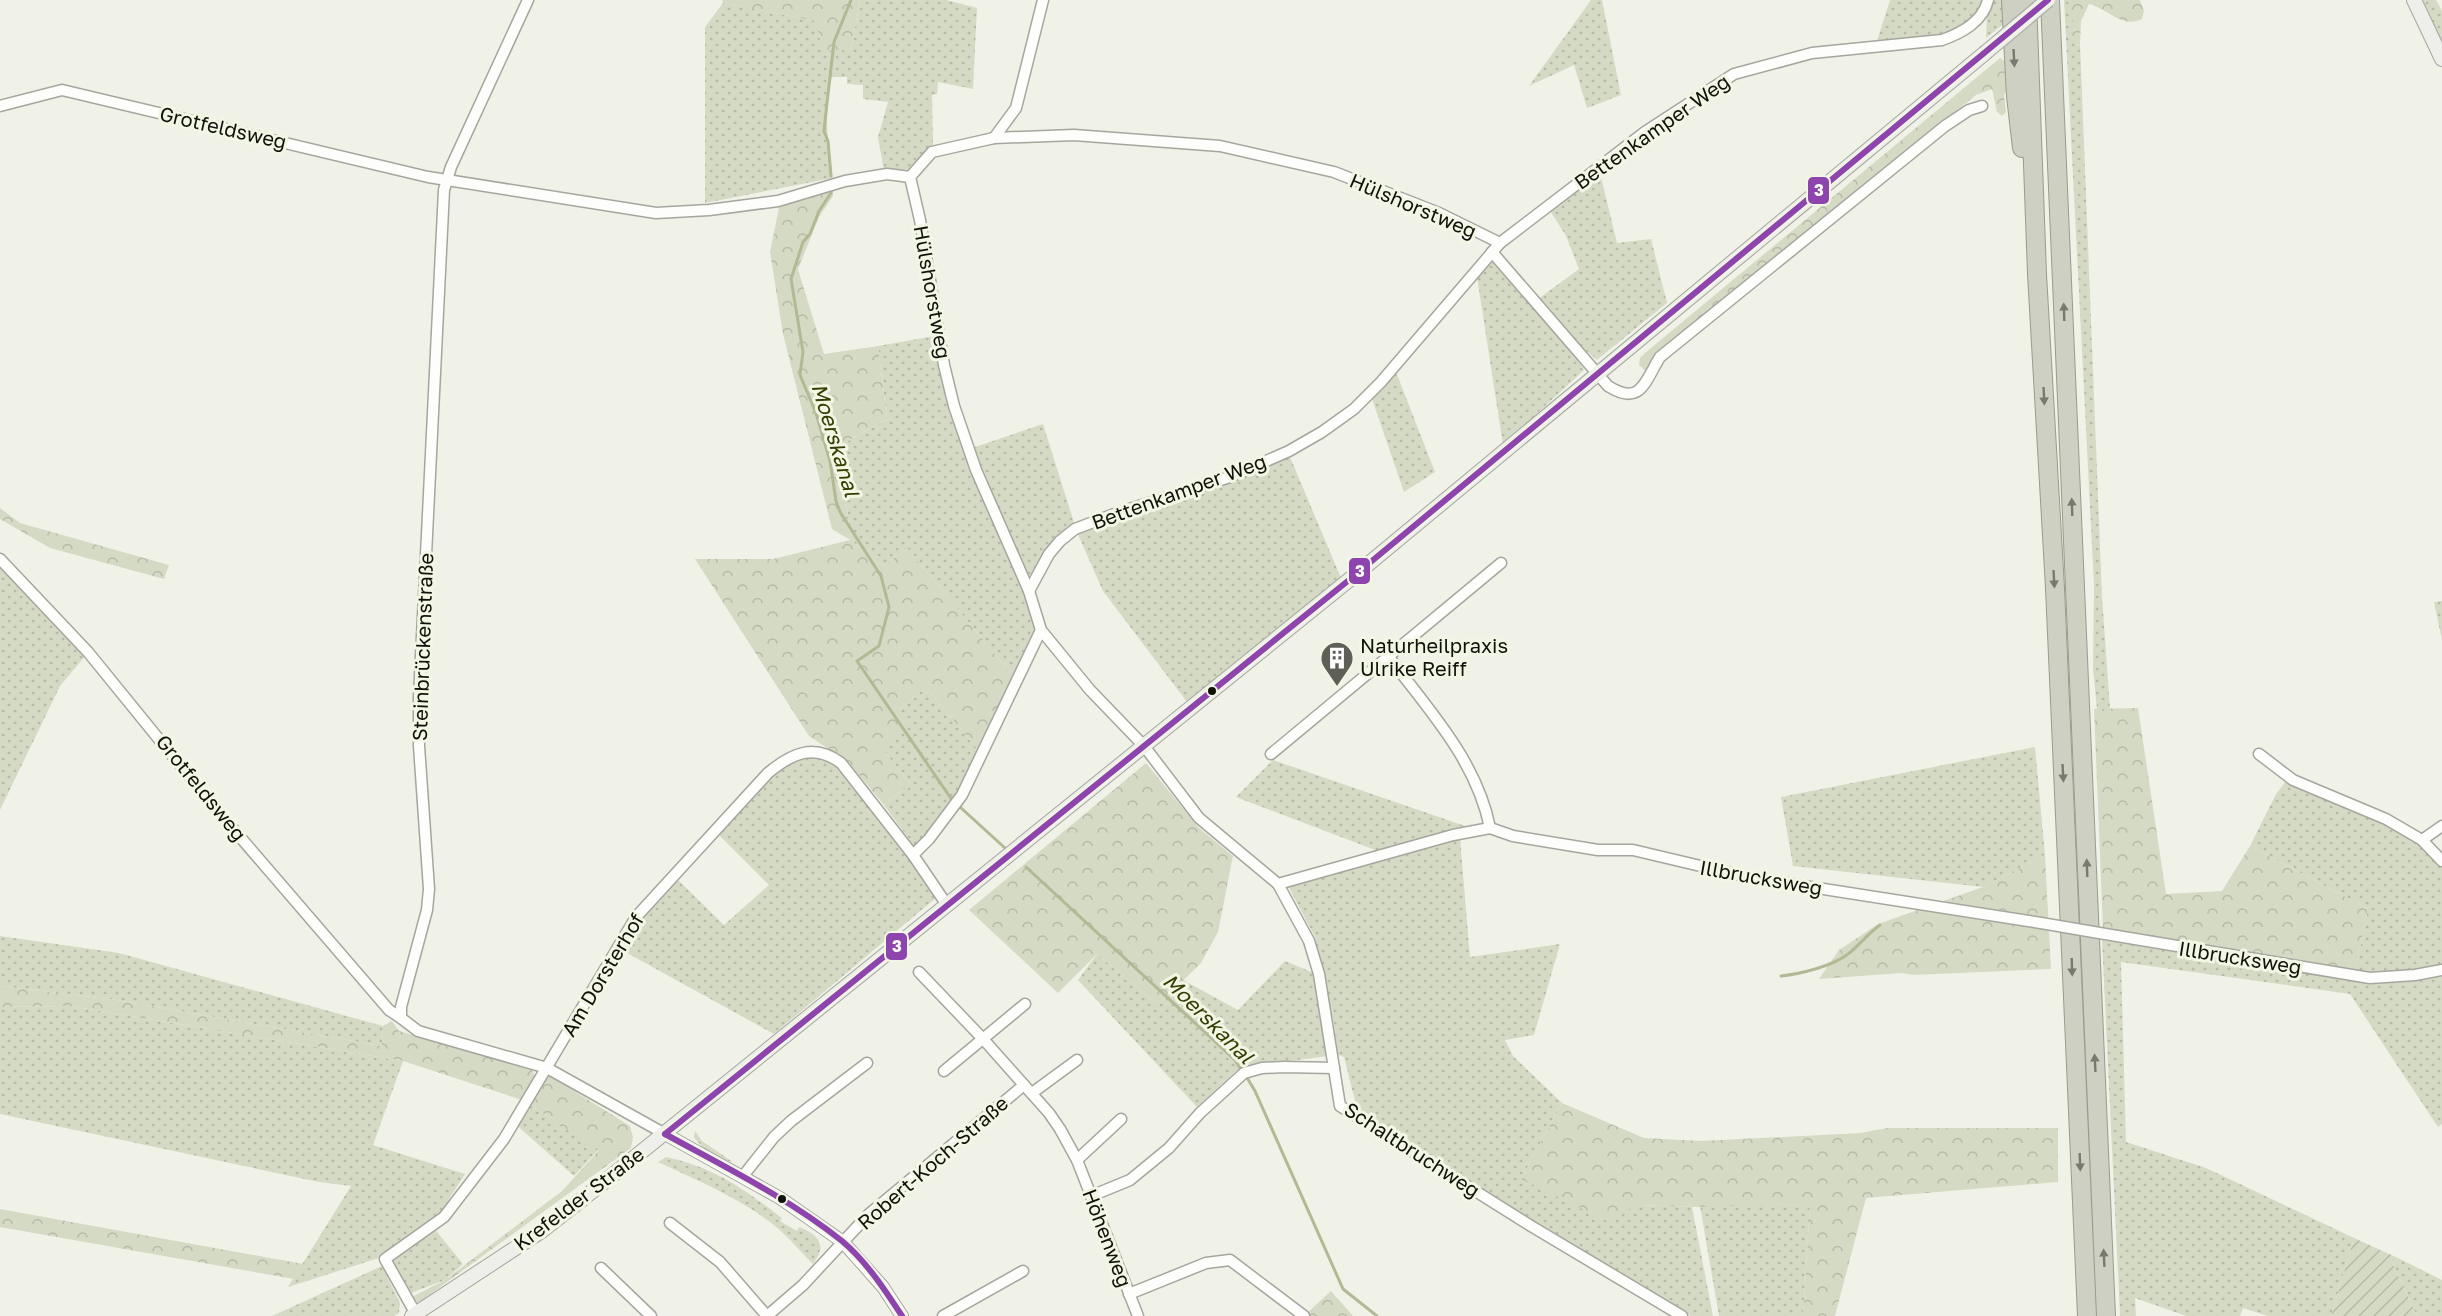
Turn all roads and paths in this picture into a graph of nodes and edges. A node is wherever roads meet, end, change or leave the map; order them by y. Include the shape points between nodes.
1 (528, 0) edge
2 (1044, 0) edge
3 (1988, 0) edge
4 (2011, 0) edge
5 (2027, 0) edge
6 (2049, 0) edge
7 (2056, 0) edge
8 (2415, 0) edge
9 (2442, 59) edge
10 (2055, 95) junction
11 (0, 106) edge
12 (1982, 106) dead end
13 (994, 138) junction
14 (910, 177) junction
15 (447, 178) junction
16 (1496, 248) junction
17 (2037, 274) junction
18 (1599, 375) junction
19 (0, 559) edge
20 (1501, 562) dead end
21 (1029, 591) junction
22 (1041, 630) junction
23 (1388, 656) junction
24 (1144, 746) junction
25 (1271, 754) dead end
26 (2259, 754) dead end
27 (2442, 826) edge
28 (1490, 828) junction
29 (2422, 840) junction
30 (913, 855) junction
31 (2442, 861) edge
32 (1278, 884) junction
33 (947, 905) junction
34 (2442, 970) edge
35 (919, 972) dead end
36 (1025, 1004) dead end
37 (401, 1018) junction
38 (984, 1040) junction
39 (1077, 1060) dead end
40 (867, 1063) dead end
41 (547, 1068) junction
42 (1334, 1068) junction
43 (944, 1071) dead end
44 (1028, 1089) junction
45 (1121, 1119) dead end
46 (664, 1134) junction
47 (1077, 1160) junction
48 (743, 1176) junction
49 (1091, 1196) junction
50 (670, 1223) dead end
51 (843, 1242) junction
52 (601, 1268) dead end
53 (1023, 1271) dead end
54 (1129, 1294) junction
55 (415, 1315) edge
56 (651, 1316) edge
57 (767, 1316) edge
58 (902, 1316) edge
59 (943, 1316) edge
60 (1138, 1316) edge
61 (1304, 1316) edge
62 (1682, 1316) edge
63 (2087, 1316) edge
64 (2106, 1316) edge

1 - 15 street, Steinbrückenstraße
2 - 13 street via 1016,108
3 - 16 street, Bettenkamper Weg via 1980,16 1959,34 1942,40 1812,53 1734,74 1645,132
4 -> 17 highway via 2030,244
5 - 17 highway
6 - 10 highway
6 - 18 main road, Krefelder Straße, bridge
7 - 10 highway
8 - 9 main road
64 -> 10 highway
11 - 15 street, Grotfeldsweg via 62,90 428,177
12 - 18 street via 1946,126 1660,357 1644,387 1633,394 1621,394
13 - 14 street, Hülshorstweg via 932,152
13 - 16 street, Hülshorstweg via 1074,135 1220,146 1334,172 1439,213
14 - 15 street via 887,174 845,181 778,201 656,213
14 - 21 street, Hülshorstweg via 954,406 976,470
15 - 37 street, Steinbrückenstraße via 418,697 429,889
16 - 18 street
16 - 21 street, Bettenkamper Weg via 1354,409 1289,451 1230,477 1076,529 1049,554
17 -> 63 highway
18 - 24 main road, Krefelder Straße
19 - 37 street, Grotfeldsweg via 88,652 303,911 389,1010
20 - 23 street
21 - 22 street, Hülshorstweg
22 - 24 street, Hülshorstweg via 1090,690
22 - 30 street via 962,795
23 - 25 street
23 - 28 street via 1462,756 1486,807
24 - 32 street via 1199,818
24 - 33 main road, Krefelder Straße
26 - 29 street via 2293,780 2386,819
27 - 29 street
28 - 32 street, Illbrucksweg
28 - 34 street, Illbrucksweg, bridge via 1514,836 1598,850 1633,850 1758,878 2370,978
29 - 31 street
30 - 33 street, Am Dorsterhof
30 - 41 street, Am Dorsterhof via 841,763 821,752 806,750 793,755 768,773 636,917
32 - 42 street, Schaltbruchweg via 1309,940 1319,974
33 - 46 main road, Krefelder Straße
35 - 38 street, Höhenweg
36 - 38 street
37 - 41 street via 418,1031
38 - 43 street
38 - 44 street, Höhenweg
39 - 44 street
40 - 48 street via 791,1121
41 - 46 street
41 - 55 street, Am Dorsterhof via 504,1140 444,1217 385,1260
42 - 49 street via 1273,1068 1244,1074 1200,1113 1169,1148 1130,1180
42 - 62 street, Schaltbruchweg via 1340,1106 1531,1227
44 - 47 street, Höhenweg via 1055,1121
44 - 51 street, Robert-Koch-Straße via 869,1214
45 - 47 street
46 - 48 street
46 - 55 main road, Krefelder Straße via 543,1230
47 - 49 street, Höhenweg
48 - 51 street
49 - 54 street, Höhenweg
50 - 57 street via 720,1262
51 - 57 street, Robert-Koch-Straße
51 - 58 street via 883,1287
52 - 56 street
53 - 59 street
54 - 60 street, Höhenweg
54 - 61 street via 1206,1263 1230,1260

